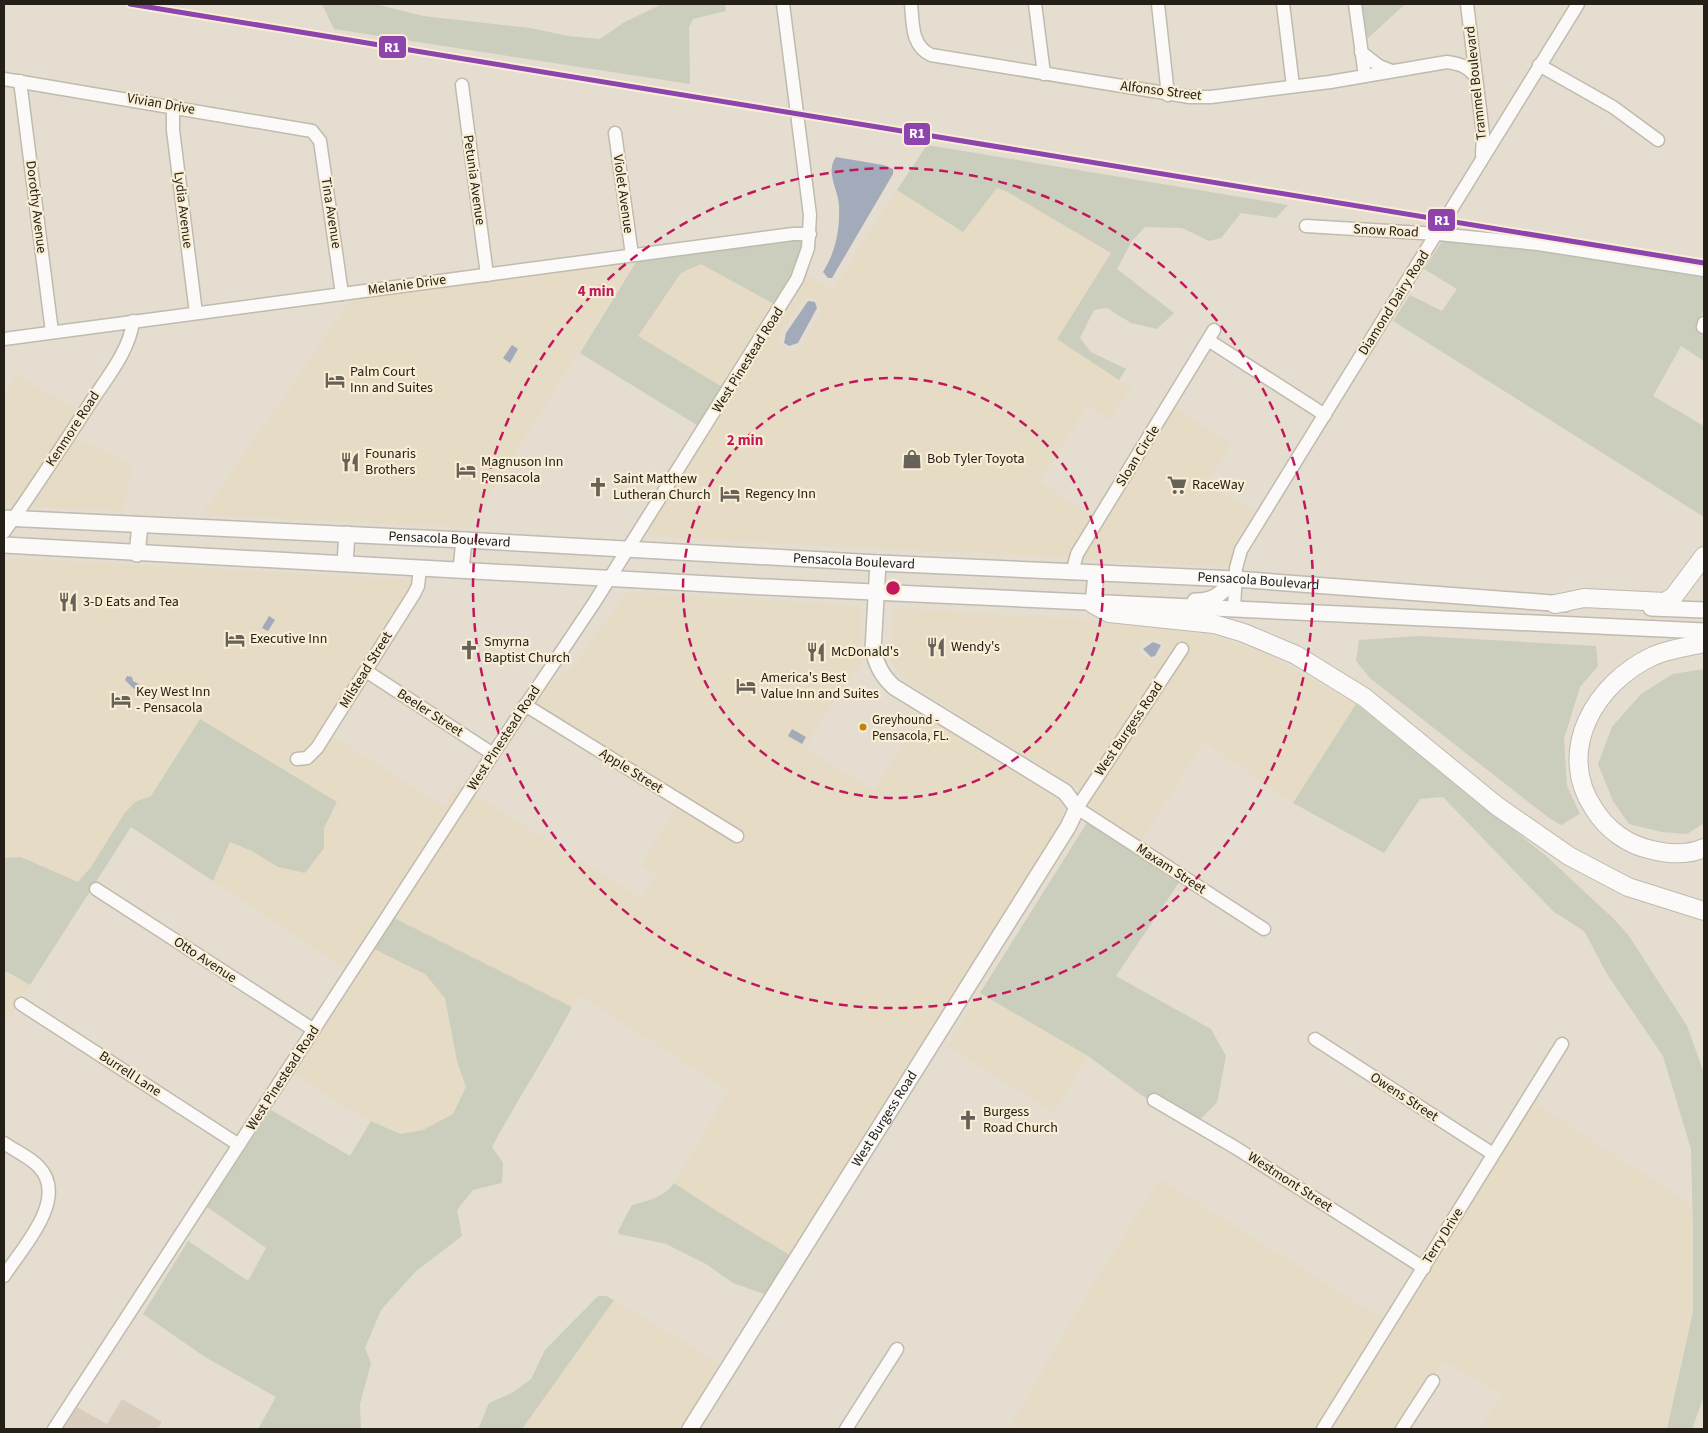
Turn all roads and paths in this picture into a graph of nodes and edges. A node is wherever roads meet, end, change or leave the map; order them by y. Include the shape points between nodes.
1 (782, 4) edge
2 (911, 4) edge
3 (1035, 4) edge
4 (1158, 4) edge
5 (1283, 4) edge
6 (1355, 4) edge
7 (1467, 4) edge
8 (1578, 4) edge
9 (1361, 52) junction
10 (1540, 65) junction
11 (1392, 71) junction
12 (1044, 74) junction
13 (1365, 76) junction
14 (1475, 76) junction
15 (4, 79) edge
16 (20, 81) junction
17 (462, 85) dead end
18 (1293, 86) junction
19 (1168, 95) junction
20 (173, 106) junction
21 (615, 133) dead end
22 (316, 134) joint
23 (1658, 140) dead end
24 (1480, 162) junction
25 (1306, 226) dead end
26 (810, 234) junction
27 (1438, 234) junction
28 (632, 255) junction
29 (1704, 270) edge
30 (487, 275) junction
31 (342, 294) junction
32 (196, 313) junction
33 (133, 321) junction
34 (52, 332) junction
35 (4, 339) edge
36 (1325, 415) junction
37 (8, 518) edge
38 (140, 525) junction
39 (4, 532) edge
40 (347, 534) junction
41 (464, 540) junction
42 (4, 545) edge
43 (627, 550) junction
44 (137, 554) junction
45 (1704, 556) edge
46 (345, 563) junction
47 (878, 563) junction
48 (420, 568) junction
49 (461, 569) junction
50 (1072, 573) junction
51 (1096, 574) junction
52 (610, 579) junction
53 (1235, 579) junction
54 (877, 593) junction
55 (1094, 600) junction
56 (1555, 604) junction
57 (1234, 610) junction
58 (1704, 610) edge
59 (1704, 631) edge
60 (1704, 643) edge
61 (1182, 649) dead end
62 (366, 672) junction
63 (526, 706) junction
64 (493, 754) junction
65 (297, 760) dead end
66 (1077, 808) junction
67 (737, 836) dead end
68 (1704, 848) edge
69 (96, 889) dead end
70 (1704, 911) edge
71 (1264, 929) dead end
72 (21, 1004) dead end
73 (314, 1030) junction
74 (1315, 1039) dead end
75 (1562, 1044) dead end
76 (1154, 1100) dead end
77 (4, 1143) edge
78 (239, 1145) junction
79 (1493, 1154) junction
80 (1424, 1268) junction
81 (4, 1276) edge
82 (897, 1349) dead end
83 (1433, 1381) dead end
84 (54, 1429) edge
85 (690, 1429) edge
86 (846, 1429) edge
87 (1323, 1429) edge
88 (1402, 1429) edge

1 - 26 street, West Pinestead Road via 809,204
2 - 12 street, Alfonso Street via 916,41 931,56
3 - 12 street
4 - 19 street
5 - 18 street
6 - 9 street
7 - 14 street, Trammel Boulevard
8 - 10 street, Diamond Dairy Road
9 - 11 street via 1379,66
9 - 13 street
10 - 23 street via 1613,107
10 - 24 street, Diamond Dairy Road
11 - 13 street, Alfonso Street
11 - 14 street, Alfonso Street via 1447,62 1464,66
12 - 19 street, Alfonso Street
13 - 18 street, Alfonso Street
14 - 24 street, Trammel Boulevard via 1483,134
15 - 16 street, Vivian Drive
16 - 20 street, Vivian Drive
16 - 34 street, Dorothy Avenue
17 - 30 street, Petunia Avenue
18 - 19 street, Alfonso Street via 1211,97
20 - 22 street, Vivian Drive
20 - 32 street, Lydia Avenue via 172,124
21 - 28 street, Violet Avenue
22 - 31 street, Tina Avenue via 320,141
24 - 27 street, Diamond Dairy Road
25 - 27 street, Snow Road
26 - 28 street, Melanie Drive
26 - 43 street, West Pinestead Road via 802,269 789,294
27 - 29 street, Snow Road via 1538,244
27 - 36 street, Diamond Dairy Road
28 - 30 street, Melanie Drive
30 - 31 street, Melanie Drive
31 - 32 street, Melanie Drive
32 - 33 street, Melanie Drive
33 - 34 street, Melanie Drive
33 - 37 street, Kenmore Road via 129,340 109,374
34 - 35 street, Melanie Drive
36 - 50 street, Sloan Circle via 1211,335 1078,554
36 - 53 street, Diamond Dairy Road via 1241,550
37 - 38 main road, Pensacola Boulevard
37 - 39 street, Kenmore Road
38 - 40 main road, Pensacola Boulevard
38 - 44 main road
40 - 41 main road, Pensacola Boulevard
40 - 46 main road
41 - 43 main road, Pensacola Boulevard
41 - 49 main road
42 - 44 main road, Pensacola Boulevard
43 - 47 main road, Pensacola Boulevard
43 - 52 street, West Pinestead Road
44 - 46 main road, Pensacola Boulevard
45 - 56 highway via 1674,596 1665,602 1584,598
46 - 48 main road, Pensacola Boulevard
47 - 50 main road, Pensacola Boulevard
47 - 54 main road
48 - 49 main road, Pensacola Boulevard
48 - 62 street, Milstead Street via 414,594
49 - 52 main road, Pensacola Boulevard
50 - 51 main road, Pensacola Boulevard
51 - 53 main road, Pensacola Boulevard
51 - 55 main road
52 - 54 main road, Pensacola Boulevard
52 - 63 street, West Pinestead Road
53 - 55 main road via 1219,596 1207,602
53 - 56 main road, Pensacola Boulevard
53 - 57 street, Diamond Dairy Road
54 - 55 main road, Pensacola Boulevard via 1014,600
54 - 66 main road via 873,650 886,680 894,688 1065,792
55 - 57 main road, Pensacola Boulevard
55 - 70 highway via 1109,613 1214,624 1296,655 1364,697 1497,806 1569,856 1628,887
56 - 58 main road, Pensacola Boulevard
57 - 59 main road, Pensacola Boulevard
60 - 68 highway via 1654,656 1612,684 1585,723 1578,762 1580,778 1591,805 1607,826 1620,836 1660,852
61 - 66 street, West Burgess Road
62 - 64 street, Beeler Street
62 - 65 street, Milstead Street via 317,748 307,758
63 - 64 street, West Pinestead Road
63 - 67 street, Apple Street
64 - 73 street, West Pinestead Road
66 - 71 street, Maxam Street
66 - 85 main road, West Burgess Road
69 - 73 street, Otto Avenue
72 - 78 street, Burrell Lane
73 - 78 street, West Pinestead Road
74 - 79 street, Owens Street
75 - 79 street, Terry Drive
76 - 80 street, Westmont Street via 1236,1148
77 - 81 street via 41,1169 47,1177 50,1193 45,1213
78 - 84 street, West Pinestead Road
79 - 80 street, Terry Drive
80 - 87 street, Terry Drive
82 - 86 street
83 - 88 street

